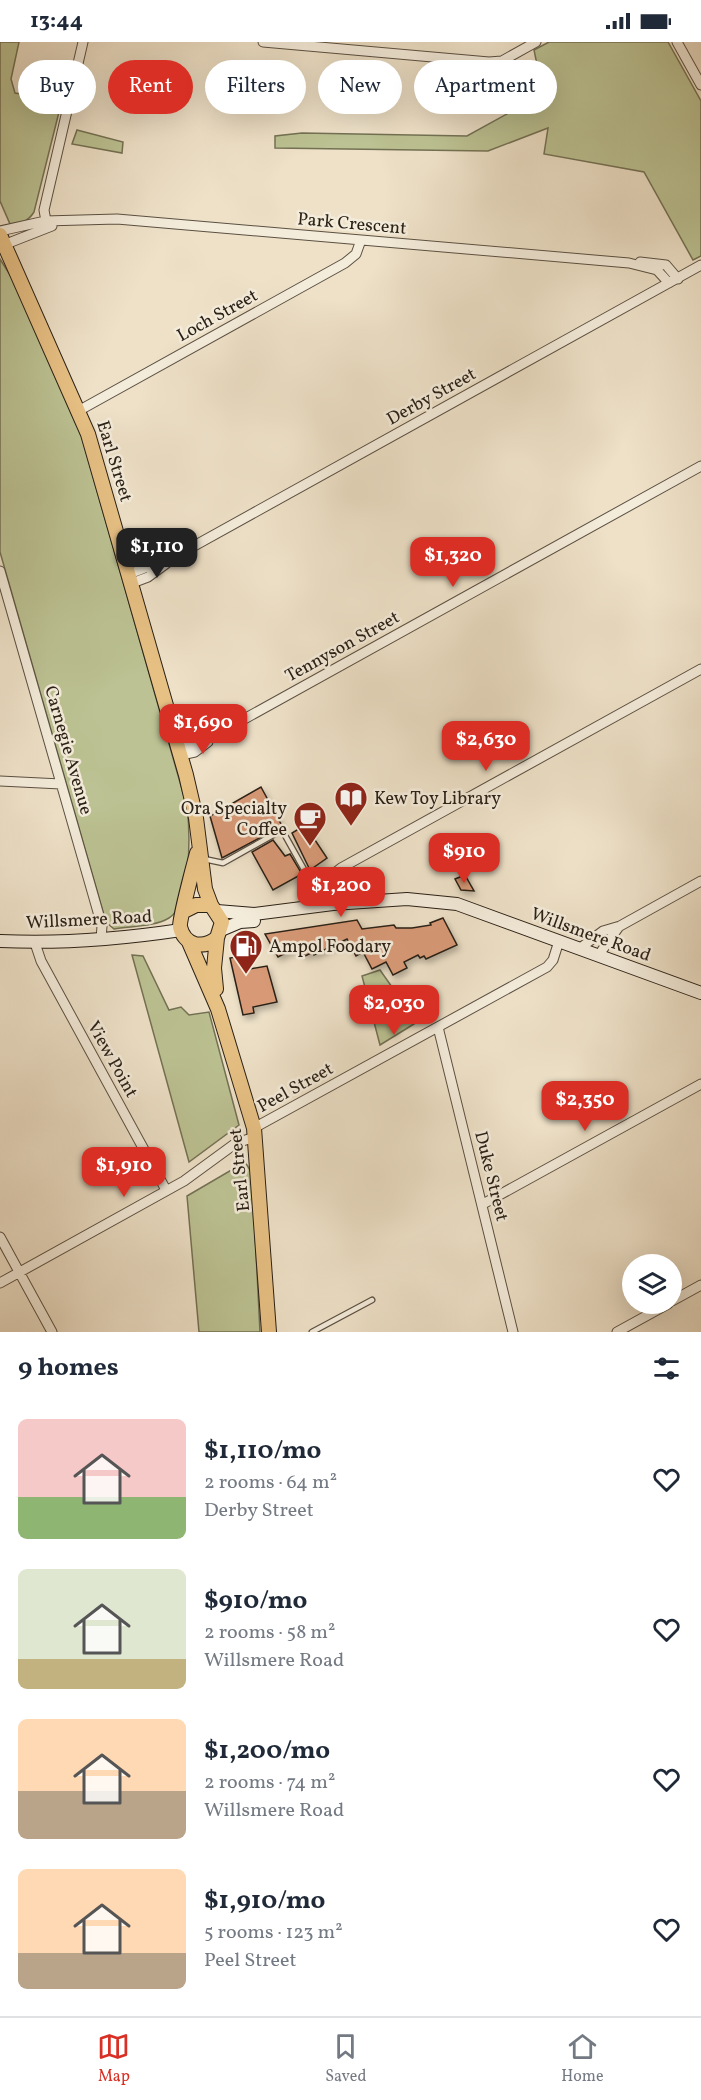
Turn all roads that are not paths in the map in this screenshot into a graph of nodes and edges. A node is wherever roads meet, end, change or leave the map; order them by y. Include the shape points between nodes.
1 (83, 42) edge
2 (263, 42) edge
3 (536, 42) edge
4 (677, 42) edge
5 (701, 85) edge
6 (46, 224) junction
7 (1, 239) edge
8 (361, 240) junction
9 (701, 266) edge
10 (674, 281) junction
11 (80, 410) junction
12 (701, 466) edge
13 (0, 571) edge
14 (130, 579) junction
15 (701, 669) edge
16 (179, 751) junction
17 (0, 781) edge
18 (61, 784) junction
19 (199, 854) junction
20 (701, 881) edge
21 (320, 884) junction
22 (362, 903) junction
23 (318, 906) junction
24 (214, 908) junction
25 (184, 911) junction
26 (620, 926) junction
27 (219, 934) junction
28 (185, 936) junction
29 (101, 939) junction
30 (0, 941) edge
31 (559, 941) junction
32 (35, 943) junction
33 (579, 949) junction
34 (598, 956) junction
35 (701, 993) edge
36 (218, 1009) junction
37 (438, 1027) junction
38 (701, 1084) edge
39 (255, 1132) junction
40 (166, 1190) junction
41 (483, 1204) junction
42 (0, 1238) edge
43 (19, 1272) junction
44 (0, 1283) edge
45 (701, 1286) edge
46 (682, 1296) edge
47 (372, 1300) dead end
48 (649, 1314) edge
49 (52, 1332) edge
50 (269, 1332) edge
51 (312, 1332) edge
52 (513, 1332) edge
53 (617, 1332) edge

1 - 6 street via 44,210
2 - 3 street via 489,62 502,61
4 - 5 street
6 - 7 street, Park Crescent
6 - 7 street, Park Crescent
6 - 8 street, Park Crescent via 117,219
7 - 11 main road, Earl Street
8 - 10 street, Park Crescent via 629,264 657,270
8 - 11 street, Loch Street via 356,254 345,263
9 - 10 street, Derby Street
10 - 14 street, Derby Street via 176,556 148,577
11 - 14 main road, Earl Street
12 - 16 street, Tennyson Street via 219,733 195,752
13 - 18 street, Carnegie Avenue
14 - 16 main road, Earl Street
15 - 21 street via 341,868
16 - 19 main road, Earl Street via 191,796
17 - 18 street
18 - 29 street, Carnegie Avenue via 102,926
19 - 21 lane via 223,863 282,830 306,873
19 - 24 main road, Earl Street via 205,889
19 - 25 main road, Earl Street
20 - 26 street
21 - 23 street
22 - 23 main road, Willsmere Road
22 - 27 main road, Willsmere Road via 320,913 240,922
22 - 31 main road, Willsmere Road via 407,899 457,904
23 - 24 main road, Willsmere Road via 254,914
24 - 25 main road via 196,905
24 - 27 main road via 222,922
25 - 28 main road via 181,918
26 - 33 street via 603,932
26 - 34 street
27 - 28 main road via 204,945
27 - 36 main road, Earl Street via 214,968
28 - 29 main road, Willsmere Road
28 - 36 main road, Earl Street
29 - 32 main road, Willsmere Road
30 - 32 main road, Willsmere Road
31 - 33 main road, Willsmere Road
31 - 37 street, Peel Street via 548,967
32 - 40 street, View Point via 41,961
33 - 34 main road, Willsmere Road
34 - 35 main road, Willsmere Road
36 - 39 main road, Earl Street
37 - 39 street, Peel Street
37 - 41 street, Duke Street
38 - 41 street
39 - 40 street, Peel Street
39 - 50 main road, Earl Street
40 - 43 street, Peel Street
41 - 52 street, Duke Street
42 - 43 street
43 - 44 street, Peel Street
43 - 49 street
45 - 46 street
47 - 51 lane
48 - 53 street

